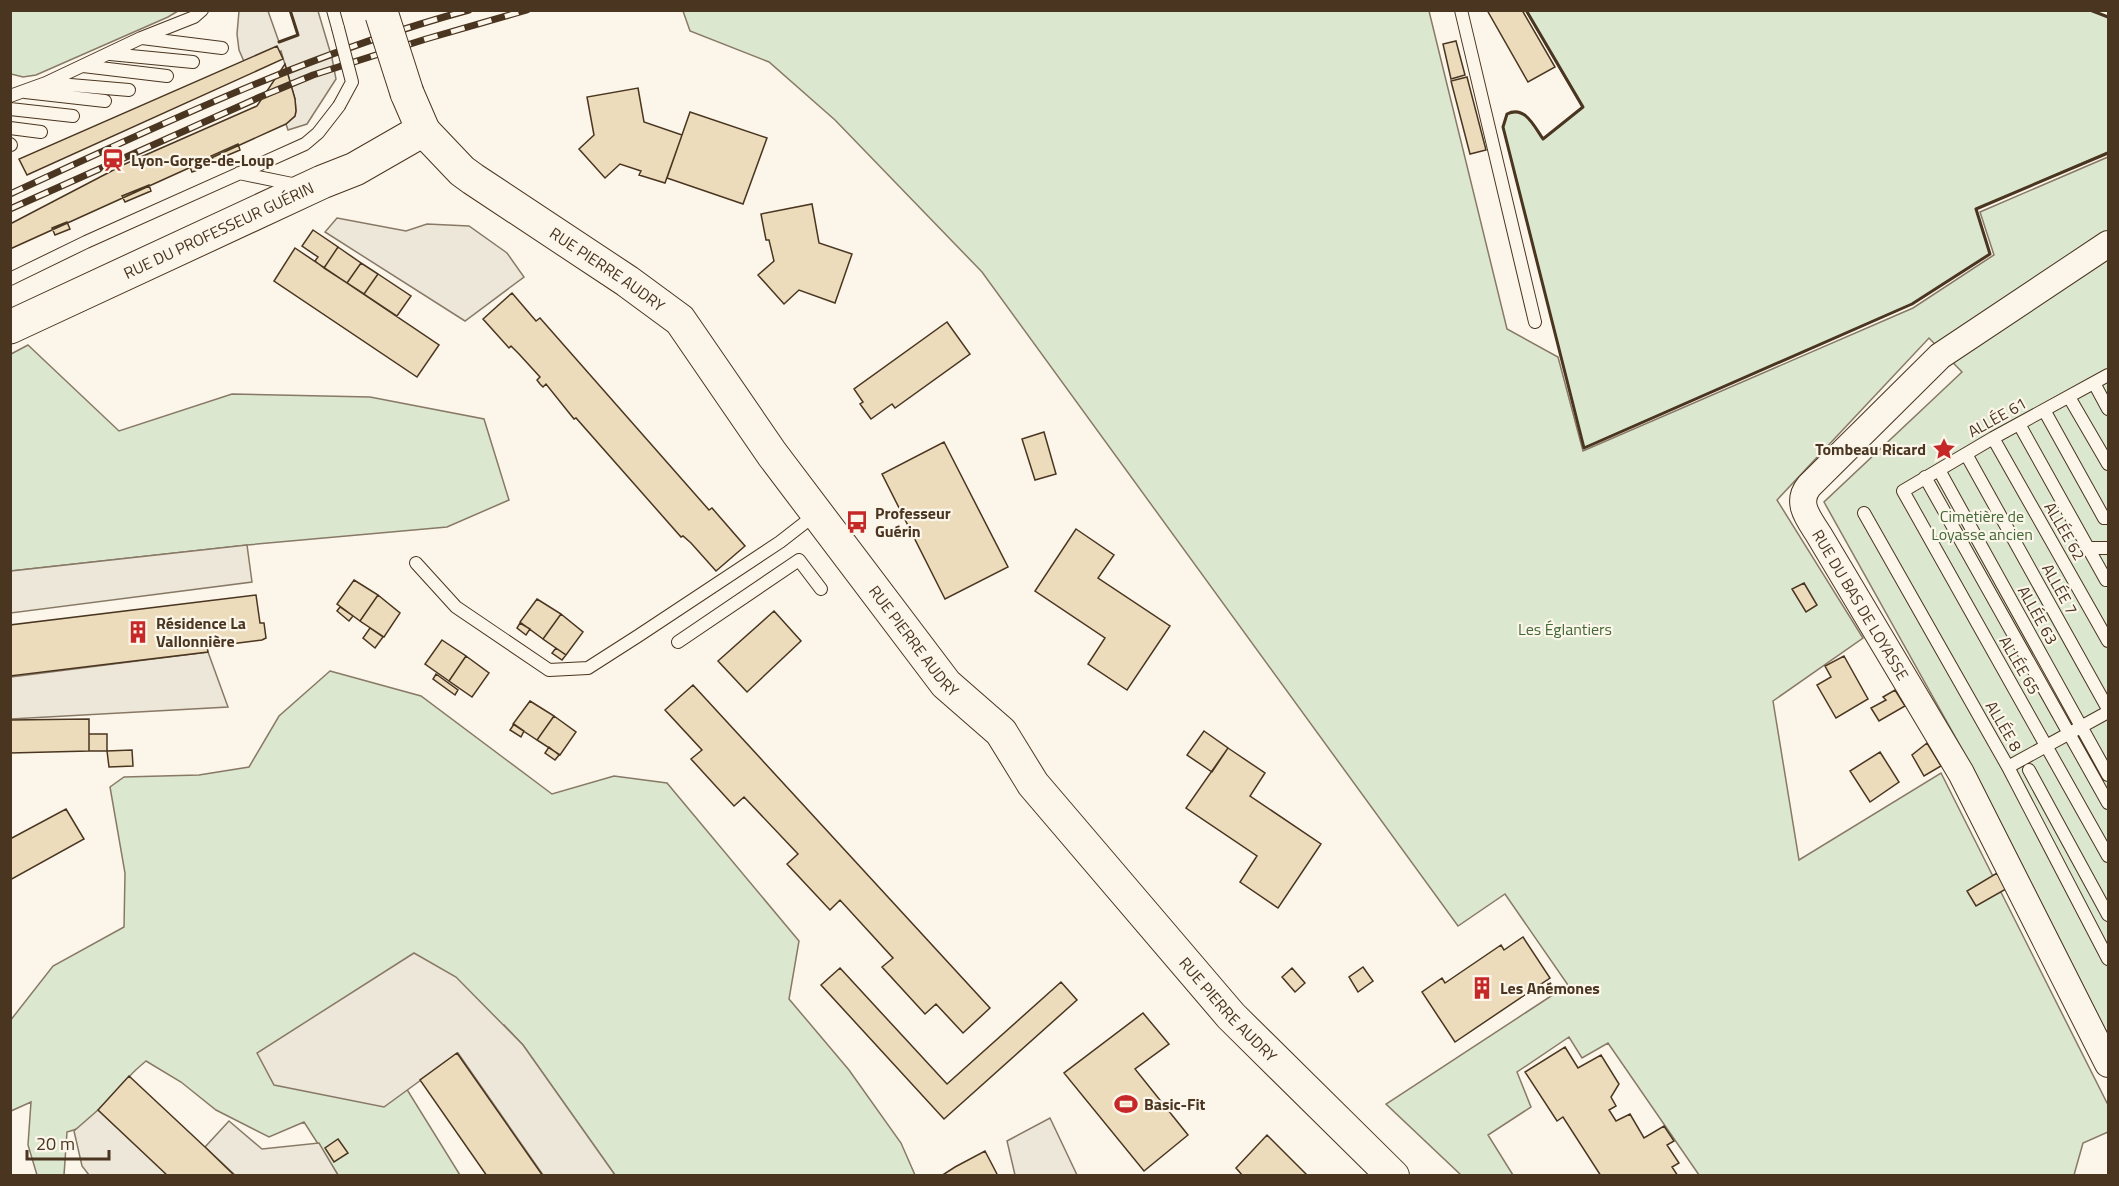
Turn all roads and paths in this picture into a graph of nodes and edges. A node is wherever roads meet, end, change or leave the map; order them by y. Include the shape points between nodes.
1 (202, 10) edge
2 (333, 10) edge
3 (1461, 10) edge
4 (381, 13) edge
5 (141, 38) junction
6 (222, 48) dead end
7 (109, 54) junction
8 (193, 62) dead end
9 (82, 66) junction
10 (167, 76) dead end
11 (46, 83) junction
12 (129, 90) dead end
13 (16, 94) edge
14 (105, 101) dead end
15 (10, 109) edge
16 (73, 116) dead end
17 (10, 128) edge
18 (423, 130) junction
19 (41, 132) dead end
20 (239, 173) junction
21 (309, 188) junction
22 (2109, 244) edge
23 (10, 279) edge
24 (1535, 322) dead end
25 (10, 327) edge
26 (2109, 375) edge
27 (2094, 383) junction
28 (2069, 397) junction
29 (2109, 409) edge
30 (2044, 410) junction
31 (2019, 424) junction
32 (1993, 438) junction
33 (1966, 454) junction
34 (2109, 464) edge
35 (1939, 470) junction
36 (1925, 477) junction
37 (1903, 491) joint
38 (1864, 513) dead end
39 (816, 514) junction
40 (2109, 518) edge
41 (2088, 548) junction
42 (2109, 548) edge
43 (416, 563) dead end
44 (2109, 580) edge
45 (821, 589) dead end
46 (2109, 641) edge
47 (678, 642) dead end
48 (2109, 711) edge
49 (2082, 727) junction
50 (2070, 734) junction
51 (2047, 745) junction
52 (2008, 767) junction
53 (2029, 770) dead end
54 (2109, 775) edge
55 (2109, 803) edge
56 (2109, 856) edge
57 (2109, 915) edge
58 (2109, 959) edge
59 (2109, 1064) edge
60 (1393, 1176) edge

1 - 5 lane via 194,17
2 - 20 lane, bridge via 352,82 339,106 305,144
3 - 24 lane
4 - 18 main road, bridge
5 - 6 lane
5 - 7 lane
7 - 8 lane
7 - 9 lane
9 - 10 lane
9 - 11 lane
11 - 12 lane
11 - 13 lane
13 - 14 lane
15 - 16 lane
17 - 19 lane
18 - 21 main road, RUE DU PROFESSEUR GUÉRIN via 356,169
18 - 39 street, RUE PIERRE AUDRY via 462,171 680,320
20 - 21 lane
20 - 23 lane
21 - 25 main road, RUE DU PROFESSEUR GUÉRIN
22 - 59 street, RUE DU BAS DE LOYASSE via 1940,356 1809,486 1802,501 1961,774
26 - 27 lane, ALLÉE 61
27 - 28 lane, ALLÉE 61
27 - 29 lane
28 - 30 lane, ALLÉE 61
28 - 34 lane
30 - 31 lane, ALLÉE 61
30 - 40 lane via 2104,518
31 - 32 lane, ALLÉE 61
31 - 41 lane
32 - 33 lane, ALLÉE 61
32 - 46 lane, ALLÉE 62
33 - 35 lane, ALLÉE 61
33 - 48 lane, ALLÉE 7
35 - 36 lane, ALLÉE 61
35 - 49 lane, ALLÉE 63
36 - 37 lane, ALLÉE 61
36 - 50 lane
37 - 51 lane, ALLÉE 65
38 - 52 lane, ALLÉE 8
39 - 43 lane via 780,542 588,668 549,670 456,607
39 - 60 street, RUE PIERRE AUDRY via 946,684 1001,732 1033,784 1231,1016
41 - 42 lane
41 - 44 lane
45 - 47 lane via 799,560
48 - 49 lane
49 - 50 lane
49 - 54 lane, ALLÉE 63
50 - 51 lane
50 - 55 lane
51 - 52 lane
51 - 56 lane, ALLÉE 65
52 - 58 lane, ALLÉE 8
53 - 57 lane

